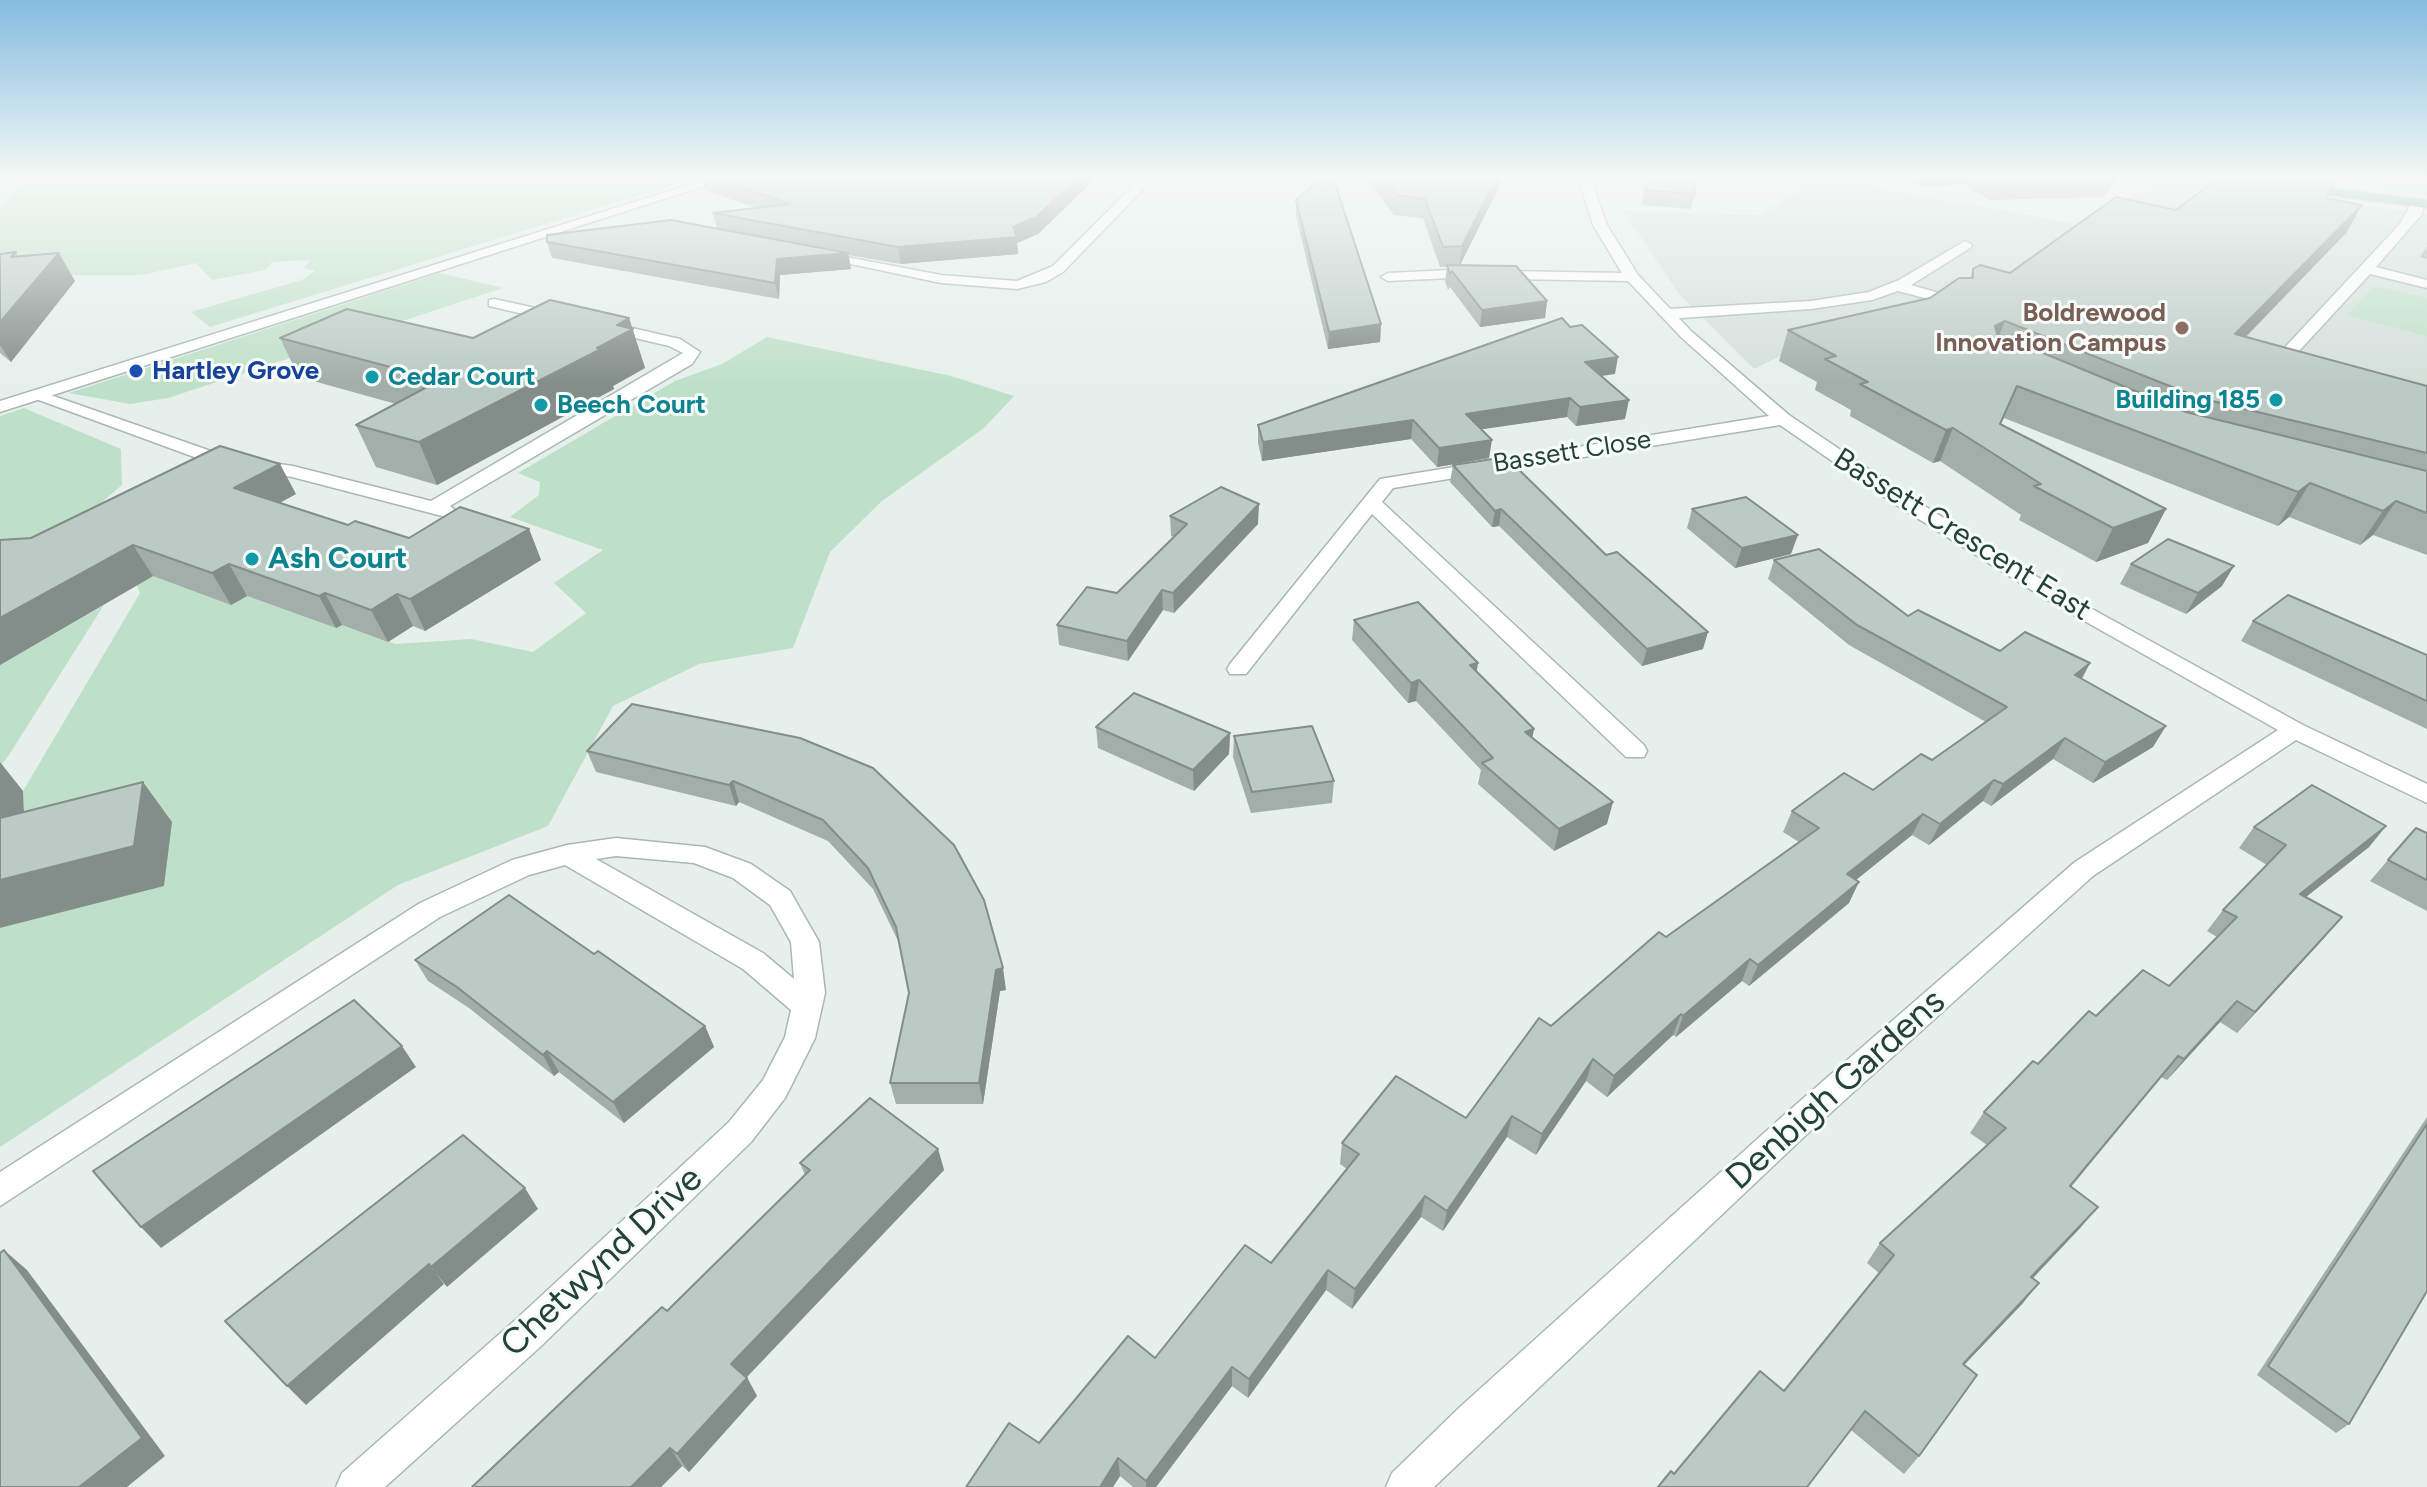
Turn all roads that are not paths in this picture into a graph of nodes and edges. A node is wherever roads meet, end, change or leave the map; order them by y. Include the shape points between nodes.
1 (505, 246) edge
2 (1080, 246) edge
3 (1613, 246) edge
4 (1963, 246) edge
5 (2385, 246) edge
6 (810, 254) edge
7 (2365, 268) junction
8 (1632, 277) junction
9 (2427, 284) edge
10 (1898, 286) junction
11 (1395, 294) dead end
12 (1955, 302) edge
13 (494, 303) dead end
14 (1667, 314) junction
15 (2281, 361) edge
16 (36, 396) junction
17 (0, 407) edge
18 (1783, 419) junction
19 (1370, 501) junction
20 (433, 508) junction
21 (462, 516) edge
22 (1238, 669) dead end
23 (2295, 730) junction
24 (1635, 751) dead end
25 (2427, 794) edge
26 (567, 854) junction
27 (808, 1007) junction
28 (0, 1191) edge
29 (356, 1487) edge
30 (1406, 1487) edge

1 - 16 street
2 - 6 street via 1058,269 1017,285 941,279
3 - 8 street, Bassett Crescent East
4 - 10 street
5 - 7 street
7 - 9 street
7 - 15 street
8 - 11 street via 1386,272
8 - 14 street, Bassett Crescent East
10 - 12 street
10 - 14 street via 1831,303
13 - 20 street via 674,342 692,352 686,361
14 - 18 street, Bassett Crescent East
16 - 17 street
16 - 20 street via 222,461 293,472
18 - 19 street, Bassett Close via 1398,479 1380,487
18 - 23 street, Bassett Crescent East via 2044,590
19 - 22 street, Bassett Close
19 - 24 street
20 - 21 street
23 - 25 street, Bassett Crescent East
23 - 30 street, Denbigh Gardens via 2073,879 1806,1115
26 - 27 street via 753,961
26 - 27 street, Chetwynd Drive via 644,847 696,854 742,871 780,898 805,942
26 - 28 street, Chetwynd Drive via 473,887 430,910
27 - 29 street, Chetwynd Drive via 800,1038 774,1089 740,1132

